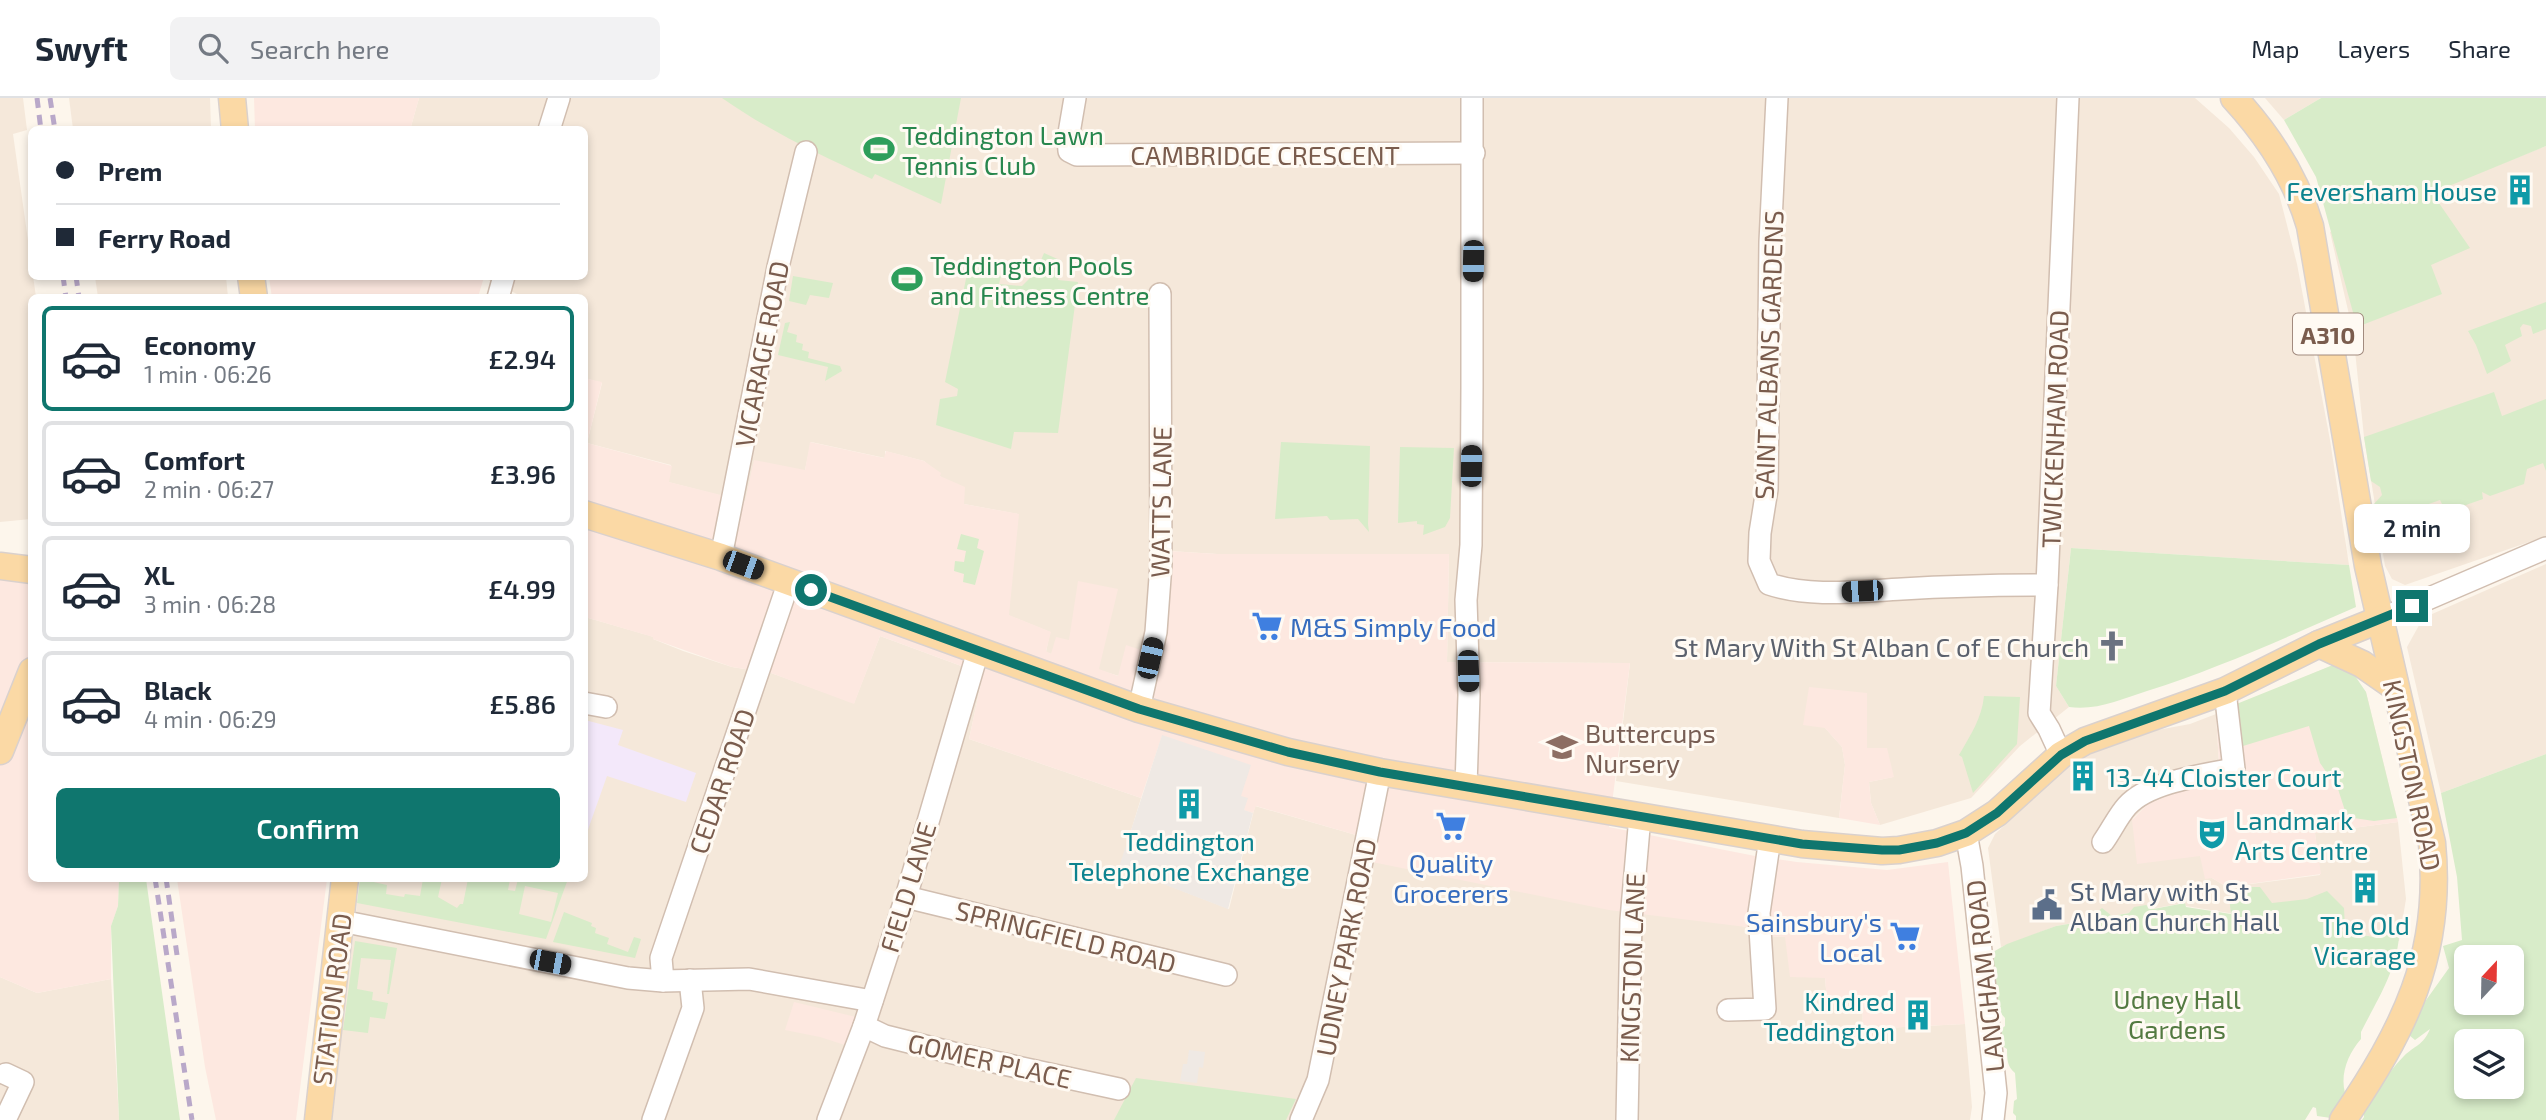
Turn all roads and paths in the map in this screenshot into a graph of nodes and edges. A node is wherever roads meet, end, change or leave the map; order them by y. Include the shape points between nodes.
1 (232, 98) edge
2 (559, 98) edge
3 (1075, 98) edge
4 (1472, 98) edge
5 (1777, 98) edge
6 (2068, 98) edge
7 (2234, 98) edge
8 (235, 126) edge
9 (551, 126) edge
10 (806, 152) dead end
11 (1474, 153) junction
12 (1160, 294) dead end
13 (588, 515) edge
14 (2546, 548) edge
15 (721, 557) junction
16 (0, 566) edge
17 (28, 570) edge
18 (789, 581) junction
19 (2047, 585) junction
20 (2381, 619) junction
21 (2319, 644) junction
22 (978, 651) junction
23 (2395, 687) junction
24 (2225, 691) junction
25 (25, 697) edge
26 (588, 704) edge
27 (606, 707) dead end
28 (1139, 709) junction
29 (0, 751) edge
30 (2061, 755) junction
31 (1380, 772) junction
32 (1466, 786) junction
33 (1640, 816) junction
34 (1966, 833) junction
35 (1770, 838) junction
36 (2103, 842) dead end
37 (345, 882) edge
38 (905, 897) junction
39 (341, 921) junction
40 (1226, 975) dead end
41 (690, 980) junction
42 (663, 981) junction
43 (872, 1001) junction
44 (1728, 1010) dead end
45 (864, 1026) junction
46 (6, 1074) dead end
47 (1119, 1089) dead end
48 (5, 1120) edge
49 (318, 1120) edge
50 (653, 1120) edge
51 (828, 1120) edge
52 (1301, 1120) edge
53 (1628, 1120) edge
54 (1993, 1120) edge
55 (2343, 1120) edge

1 - 8 main road
2 - 9 street
3 - 11 street, CAMBRIDGE CRESCENT via 1068,139 1069,151 1077,155
4 - 11 street
5 - 19 street, SAINT ALBANS GARDENS via 1770,242 1768,489 1759,542 1759,561 1769,584 1840,592
6 - 19 street, TWICKENHAM ROAD
7 - 20 main road, A310 via 2263,131 2296,184 2306,211
10 - 15 street, VICARAGE ROAD via 778,267
11 - 32 street
12 - 28 street, WATTS LANE via 1161,564 1156,632
13 - 15 main road
14 - 20 street
15 - 18 main road
16 - 17 main road
18 - 22 main road
18 - 42 street, CEDAR ROAD via 662,958
19 - 30 street, TWICKENHAM ROAD via 2039,713
20 - 21 main road
20 - 23 main road, KINGSTON ROAD / A310
21 - 23 main road via 2362,664
21 - 24 main road
22 - 28 main road
22 - 38 street, FIELD LANE
23 - 55 main road, KINGSTON ROAD / A310 via 2431,839 2432,920 2420,978 2395,1038
24 - 30 main road via 2085,741
24 - 36 street via 2234,769 2145,792 2127,805
25 - 29 main road
26 - 27 street
28 - 31 main road via 1288,752
30 - 34 main road via 1997,813
31 - 32 main road
31 - 52 street, UDNEY PARK ROAD via 1318,1080
32 - 33 main road
33 - 35 main road
33 - 53 street, KINGSTON LANE via 1631,920
34 - 35 main road via 1899,850
34 - 54 street, LANGHAM ROAD via 1996,1093
35 - 44 street via 1759,913 1765,1009
37 - 39 main road, STATION ROAD
38 - 40 street, SPRINGFIELD ROAD
38 - 43 street, FIELD LANE
39 - 42 street
39 - 49 main road, STATION ROAD
41 - 42 street
41 - 43 street via 750,979
41 - 50 street via 693,1008
43 - 45 street, FIELD LANE
45 - 47 street, GOMER PLACE via 953,1053
45 - 51 street, FIELD LANE
46 - 48 street via 23,1082

